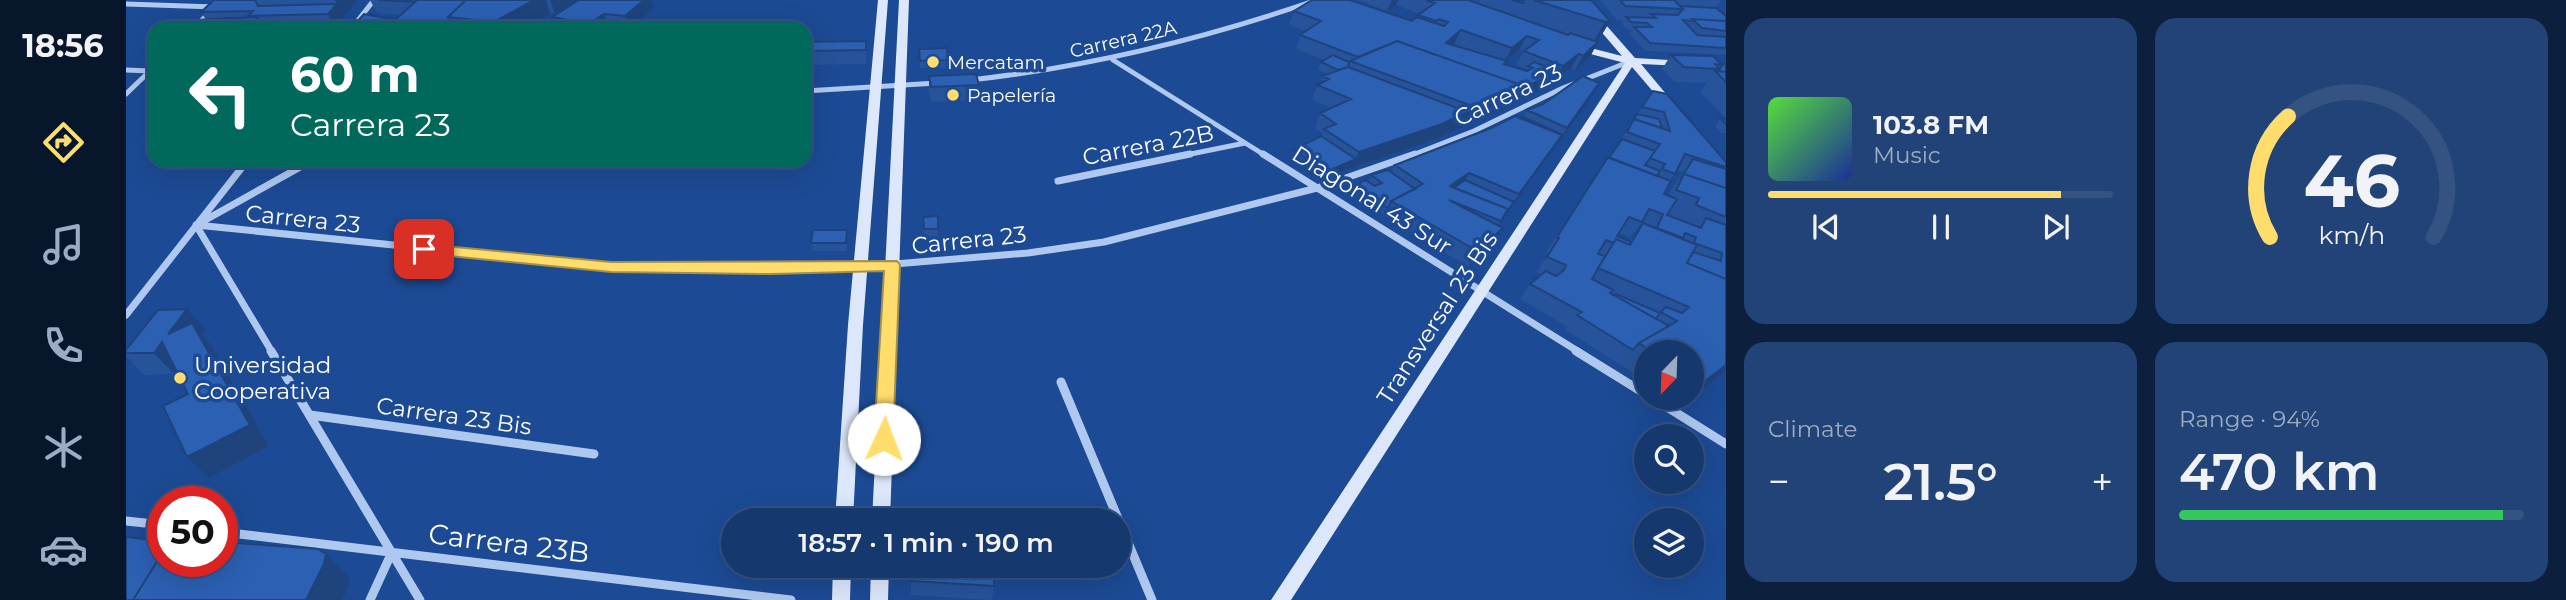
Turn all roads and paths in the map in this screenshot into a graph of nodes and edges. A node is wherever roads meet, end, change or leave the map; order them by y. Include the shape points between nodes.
1 (222, 0) edge
2 (374, 0) edge
3 (883, 0) edge
4 (904, 0) edge
5 (1317, 0) edge
6 (1579, 0) edge
7 (126, 4) edge
8 (216, 7) junction
9 (201, 21) edge
10 (358, 21) edge
11 (1559, 42) edge
12 (1113, 60) junction
13 (1631, 61) junction
14 (1699, 64) edge
15 (126, 70) edge
16 (147, 70) edge
17 (147, 75) edge
18 (961, 81) edge
19 (950, 82) edge
20 (900, 86) junction
21 (877, 87) junction
22 (812, 91) edge
23 (126, 94) edge
24 (1680, 116) edge
25 (1245, 143) junction
26 (241, 168) edge
27 (298, 168) edge
28 (1058, 181) dead end
29 (1317, 188) junction
30 (196, 225) junction
31 (892, 265) junction
32 (861, 267) junction
33 (1481, 291) junction
34 (126, 315) edge
35 (1061, 382) dead end
36 (1634, 387) edge
37 (1671, 410) edge
38 (310, 415) junction
39 (1726, 444) edge
40 (594, 454) dead end
41 (844, 508) edge
42 (882, 508) edge
43 (126, 521) edge
44 (147, 523) edge
45 (238, 534) edge
46 (392, 552) junction
47 (842, 578) edge
48 (880, 578) edge
49 (370, 600) edge
50 (420, 600) edge
51 (791, 600) edge
52 (841, 600) edge
53 (879, 600) edge
54 (1152, 600) edge
55 (1280, 600) edge

1 - 8 street
2 - 10 street
3 - 21 main road
4 - 20 main road
5 - 12 street, Carrera 22A via 1197,39
6 - 13 main road
7 - 8 street
8 - 9 street
11 - 13 main road
12 - 18 street, Carrera 22A
12 - 25 street, Diagonal 43 Sur
13 - 14 main road
13 - 24 main road
13 - 29 street, Carrera 23 via 1430,149
13 - 33 main road, Transversal 23 Bis
15 - 16 street
17 - 23 street
19 - 20 street
20 - 21 street
20 - 31 main road
21 - 22 street
21 - 32 main road
25 - 28 street, Carrera 22B
25 - 29 street, Diagonal 43 Sur
26 - 30 street
27 - 30 street
29 - 31 street, Carrera 23 via 1104,242
29 - 33 street, Diagonal 43 Sur
30 - 32 street, Carrera 23 via 611,267
30 - 34 street
30 - 38 street
31 - 32 street, Carrera 23
31 - 42 main road
32 - 41 main road via 847,409
33 - 36 street, Diagonal 43 Sur
33 - 55 main road, Transversal 23 Bis
35 - 54 street
37 - 39 street, Diagonal 43 Sur
38 - 40 street, Carrera 23 Bis
38 - 46 street
43 - 44 street
45 - 46 street, Carrera 23B
46 - 49 street
46 - 50 street
46 - 51 street, Carrera 23B
47 - 52 main road
48 - 53 main road

